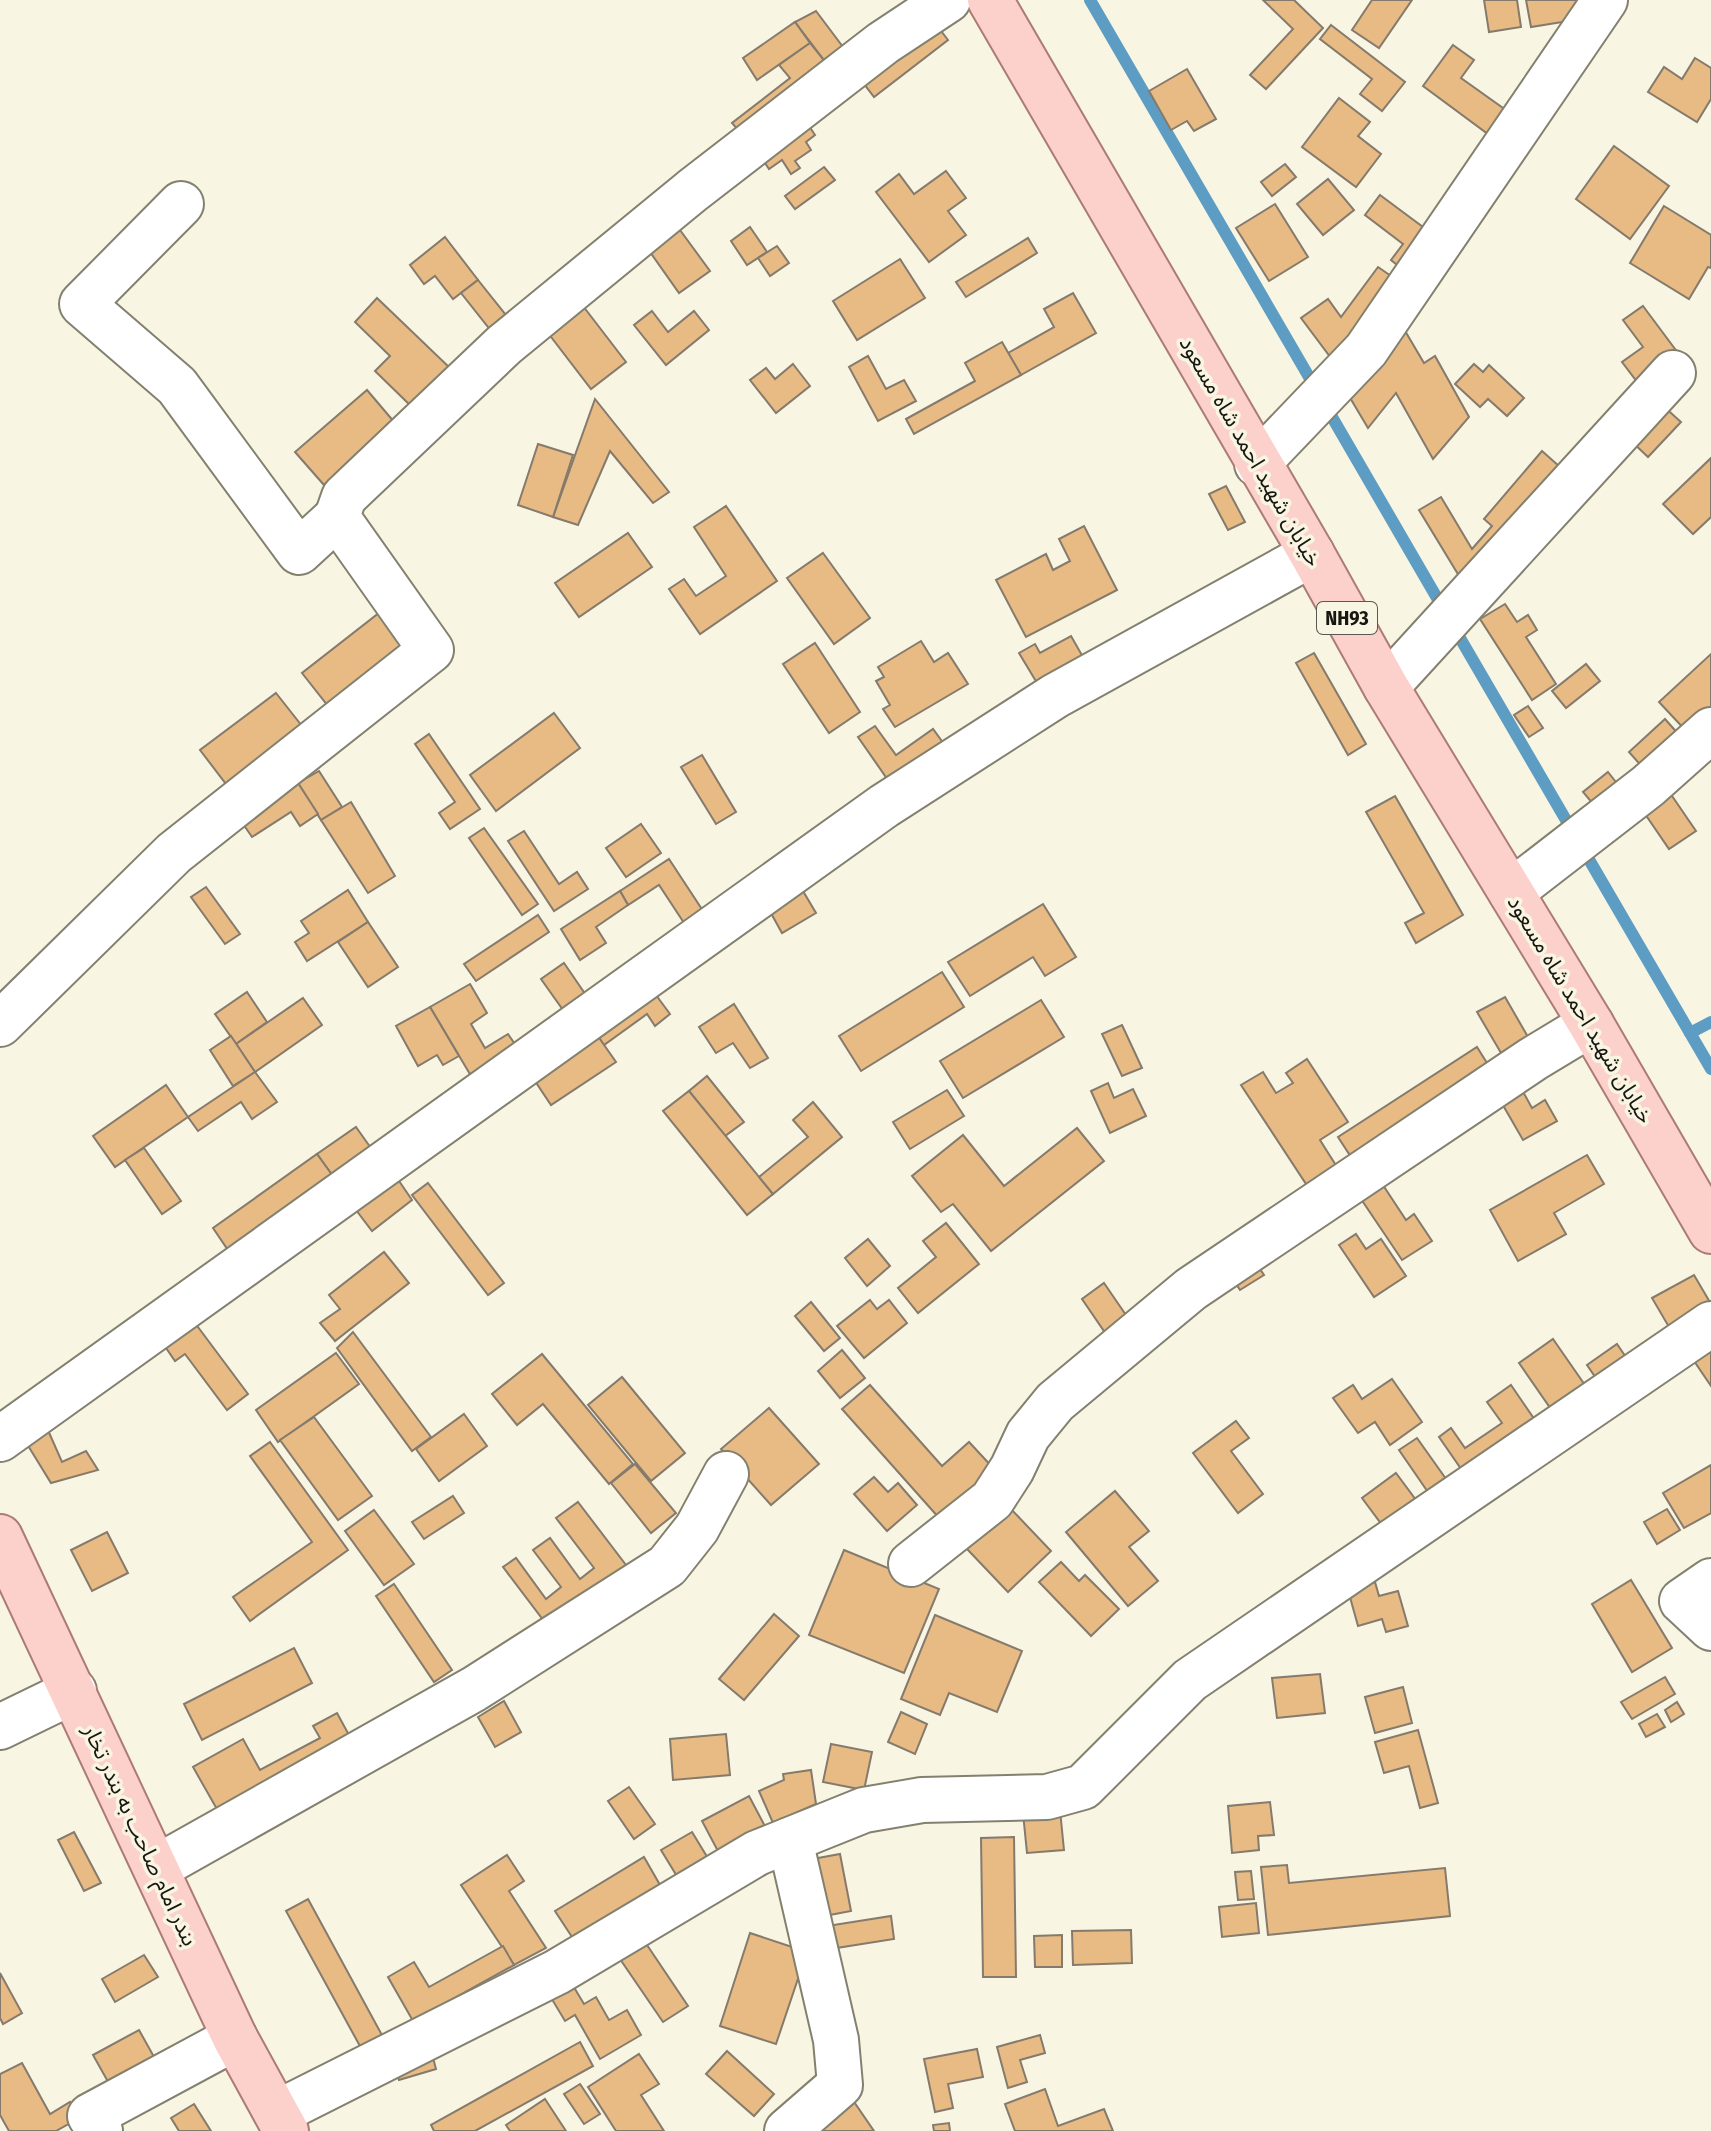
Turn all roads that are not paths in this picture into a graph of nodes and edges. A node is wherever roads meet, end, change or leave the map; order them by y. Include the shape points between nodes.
1 (948, 0) edge
2 (990, 0) edge
3 (1605, 0) edge
4 (181, 204) dead end
5 (1673, 373) dead end
6 (1257, 464) junction
7 (337, 517) junction
8 (1312, 554) junction
9 (1386, 687) junction
10 (1711, 730) edge
11 (1511, 892) junction
12 (0, 1024) edge
13 (1591, 1024) junction
14 (1711, 1231) edge
15 (1711, 1324) edge
16 (0, 1439) edge
17 (726, 1474) dead end
18 (0, 1537) edge
19 (911, 1564) dead end
20 (1711, 1581) edge
21 (1711, 1628) edge
22 (74, 1691) junction
23 (0, 1727) edge
24 (790, 1840) junction
25 (156, 1868) junction
26 (235, 2038) junction
27 (282, 2122) edge
28 (100, 2131) edge
29 (787, 2131) edge

1 - 7 street via 883,43 693,190 504,345 344,497
2 - 6 main road, خیابان شهید احمد شاه مسعود / NH93
3 - 6 street via 1366,350
4 - 7 street via 82,304 177,386 299,552
5 - 9 street
6 - 8 main road, خیابان شهید احمد شاه مسعود / NH93
7 - 12 street via 431,650 174,853
8 - 9 main road, خیابان شهید احمد شاه مسعود / NH93
8 - 16 street via 1055,696 884,806
9 - 11 main road, خیابان شهید احمد شاه مسعود / NH93
10 - 11 street
11 - 13 main road, خیابان شهید احمد شاه مسعود / NH93
13 - 14 main road, خیابان شهید احمد شاه مسعود / NH93
13 - 19 street via 1191,1289 1055,1402 1028,1435 992,1500
15 - 24 street via 1190,1680 1083,1787 1047,1797 922,1800 864,1810
17 - 25 street via 697,1528 667,1566 474,1689
18 - 22 main road, بندر امام صاحب به بندر تخار
20 - 21 street via 1682,1601
22 - 23 street
22 - 25 main road, بندر امام صاحب به بندر تخار
24 - 27 street via 757,1853 557,1972
24 - 29 street via 836,2040 840,2085
25 - 26 main road, بندر امام صاحب به بندر تخار
26 - 27 main road, بندر امام صاحب به بندر تخار
26 - 28 street via 90,2116

